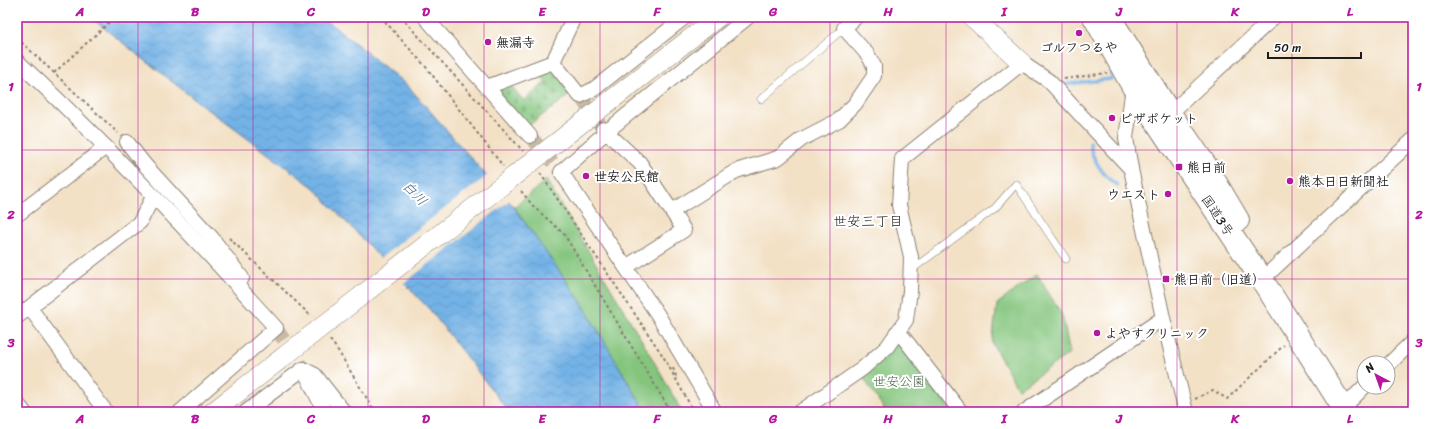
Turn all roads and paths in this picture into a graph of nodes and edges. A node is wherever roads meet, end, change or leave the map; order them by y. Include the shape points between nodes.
1 (115, 17) edge
2 (380, 17) edge
3 (401, 17) edge
4 (425, 17) edge
5 (574, 17) edge
6 (685, 17) edge
7 (718, 17) edge
8 (748, 17) edge
9 (856, 17) edge
10 (972, 17) edge
11 (1274, 17) edge
12 (1107, 18) edge
13 (844, 28) junction
14 (17, 60) edge
15 (553, 62) junction
16 (1022, 64) junction
17 (54, 73) dead end
18 (1108, 73) dead end
19 (1049, 81) junction
20 (1139, 81) junction
21 (487, 86) junction
22 (761, 99) dead end
23 (1164, 120) junction
24 (605, 130) junction
25 (530, 136) tunnel mouth
26 (1413, 140) edge
27 (128, 142) dead end
28 (106, 147) junction
29 (519, 147) dead end
30 (1131, 169) junction
31 (505, 170) dead end
32 (546, 180) dead end
33 (520, 188) dead end
34 (153, 197) junction
35 (672, 211) junction
36 (17, 215) edge
37 (1066, 259) dead end
38 (626, 267) junction
39 (911, 270) junction
40 (1270, 272) junction
41 (30, 308) junction
42 (17, 317) edge
43 (1163, 318) junction
44 (276, 328) junction
45 (896, 334) junction
46 (1289, 340) dead end
47 (1413, 341) edge
48 (338, 349) dead end
49 (1396, 357) edge
50 (303, 369) junction
51 (1356, 402) edge
52 (17, 403) edge
53 (1188, 406) edge
54 (24, 412) edge
55 (106, 412) edge
56 (180, 412) edge
57 (213, 412) edge
58 (246, 412) edge
59 (325, 412) edge
60 (344, 412) edge
61 (375, 412) edge
62 (671, 412) edge
63 (694, 412) edge
64 (715, 412) edge
65 (800, 412) edge
66 (961, 412) edge
67 (1024, 412) edge

1 - 17 path
2 - 31 path via 426,66
3 - 29 path
4 - 21 street
5 - 15 street
6 - 15 street via 594,89 580,96
7 - 57 street, bridge
8 - 24 street
9 - 13 street
10 - 16 street
11 - 23 street
12 - 20 highway, 国道3号
13 - 22 lane
13 - 35 street via 868,55 874,66 874,76 855,104 839,120 802,139 778,158 736,171
14 - 28 street
15 - 21 street
16 - 19 street
16 - 39 street via 902,159 899,205 911,257
18 - 19 path
19 - 30 street
20 - 23 highway, 国道3号
20 - 30 street via 1126,138
21 - 25 street
23 - 40 highway, 国道3号 via 1206,166
23 - 51 highway, 国道3号 via 1264,283
24 - 35 street via 640,163
24 - 38 street via 561,172
26 - 40 street
27 - 44 street via 144,164 212,238 260,302
28 - 34 street
28 - 36 street
30 - 43 street
32 - 63 path via 663,356
33 - 62 path via 534,207 564,234
34 - 41 street via 140,222
34 - 44 street
35 - 38 street via 684,230
37 - 39 lane via 1016,184 995,208
38 - 64 street via 658,315
39 - 45 street via 906,320
40 - 51 highway, 国道3号
41 - 42 street
41 - 55 street
43 - 53 street
43 - 67 street
44 - 56 street
45 - 65 street via 862,369
45 - 66 street via 903,337
46 - 53 path via 1227,399 1213,390
47 - 49 street
48 - 61 path
50 - 58 street
50 - 59 street
50 - 60 street via 315,375
52 - 54 street

